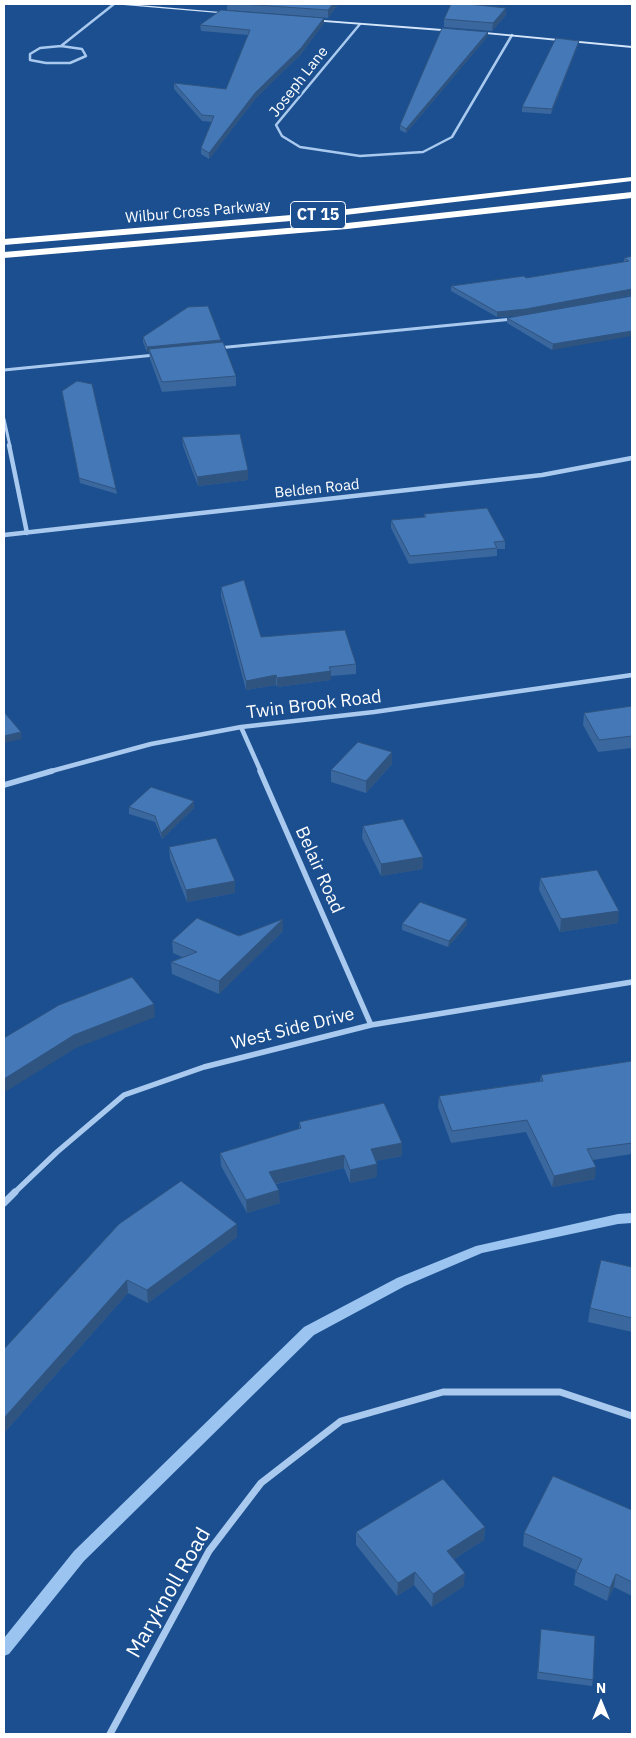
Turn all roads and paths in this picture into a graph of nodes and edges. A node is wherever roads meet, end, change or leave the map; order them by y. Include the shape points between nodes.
1 (114, 4) edge
2 (232, 13) edge
3 (301, 19) edge
4 (360, 24) junction
5 (465, 32) edge
6 (474, 32) edge
7 (512, 35) junction
8 (61, 46) junction
9 (632, 47) edge
10 (632, 179) edge
11 (632, 195) edge
12 (4, 242) edge
13 (4, 254) edge
14 (516, 319) edge
15 (217, 348) edge
16 (159, 354) edge
17 (4, 370) edge
18 (4, 419) edge
19 (632, 458) edge
20 (27, 532) junction
21 (4, 535) edge
22 (632, 675) edge
23 (241, 727) junction
24 (4, 785) edge
25 (632, 982) edge
26 (371, 1024) junction
27 (4, 1203) edge
28 (632, 1416) edge
29 (110, 1734) edge

1 - 2 main road
1 - 8 street
3 - 4 main road
4 - 5 main road
4 - 7 street, Joseph Lane via 276,125 282,136 300,148 360,156 423,152 452,137
6 - 7 main road
7 - 9 main road
8 - 8 street via 40,48 30,54 30,60 70,63 86,56 82,49
10 - 12 highway, Wilbur Cross Parkway / CT 15 via 303,217
11 - 13 highway, Wilbur Cross Parkway / CT 15 via 347,226
14 - 15 street
16 - 17 street
18 - 20 street
19 - 20 street, Belden Road via 542,474
20 - 21 street, Belden Road
22 - 23 street, Twin Brook Road via 374,712
23 - 24 street, Twin Brook Road via 151,744
23 - 26 street, Belair Road
25 - 26 street, West Side Drive
26 - 27 street, West Side Drive via 204,1067 124,1095
28 - 29 street, Maryknoll Road via 560,1392 443,1392 341,1421 261,1483 209,1551

